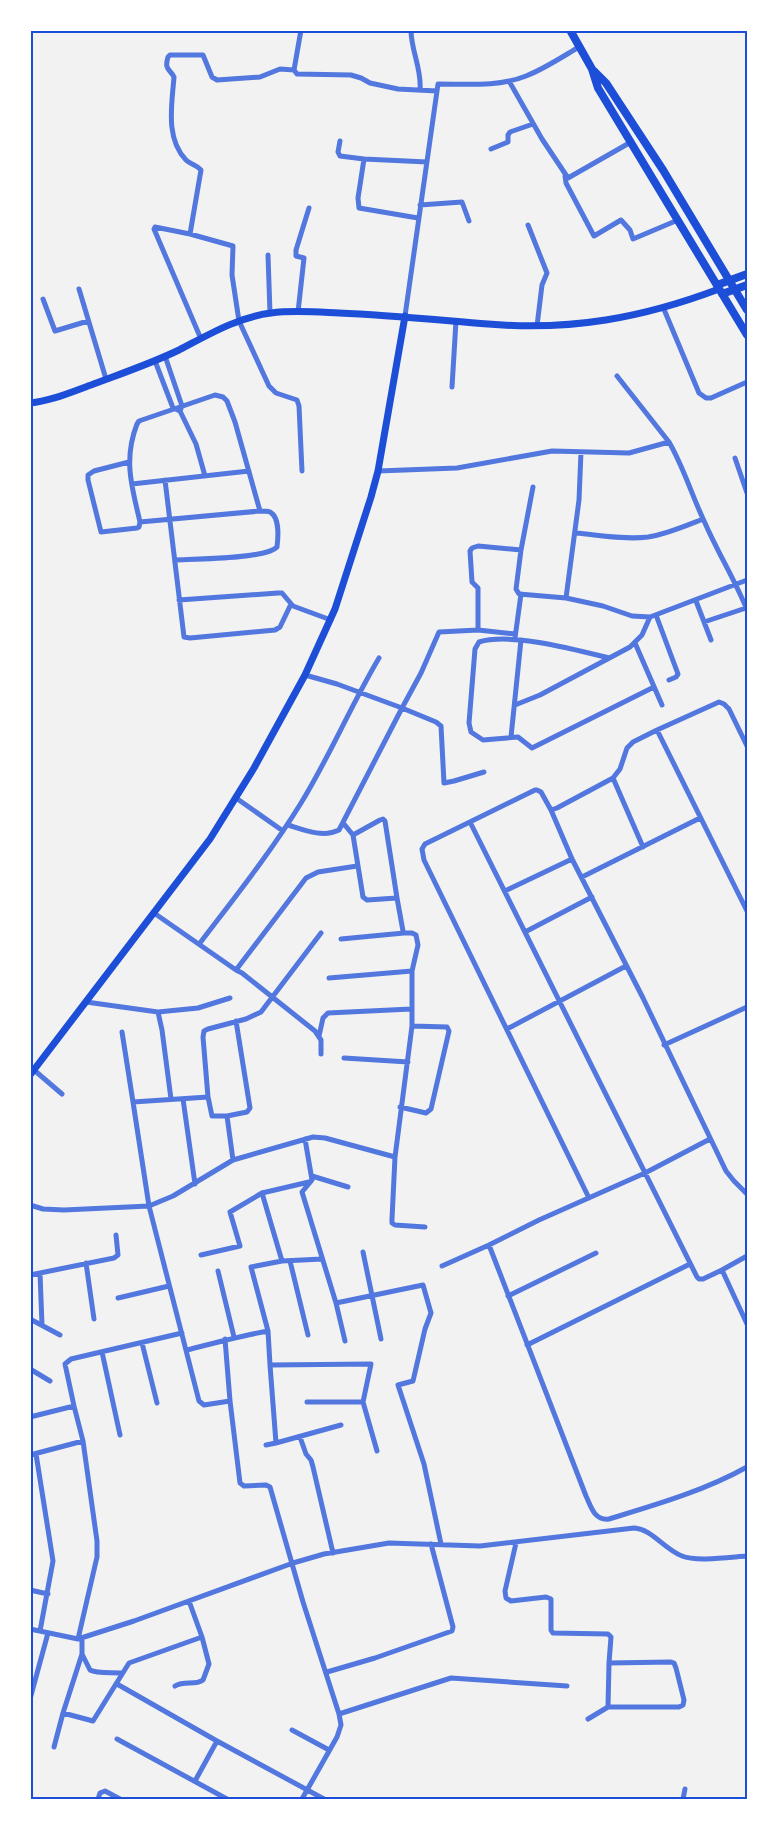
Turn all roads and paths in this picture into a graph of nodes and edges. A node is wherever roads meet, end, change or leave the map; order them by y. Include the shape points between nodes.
1 (301, 30) edge
2 (411, 30) edge
3 (570, 30) edge
4 (579, 47) junction
5 (592, 69) junction
6 (294, 70) junction
7 (508, 81) junction
8 (420, 90) junction
9 (437, 91) junction
10 (533, 124) junction
11 (340, 141) dead end
12 (631, 141) junction
13 (491, 149) dead end
14 (364, 159) junction
15 (426, 162) junction
16 (663, 170) junction
17 (565, 176) junction
18 (653, 177) junction
19 (420, 205) junction
20 (309, 208) dead end
21 (418, 218) junction
22 (678, 219) junction
23 (469, 221) dead end
24 (528, 225) dead end
25 (190, 234) junction
26 (268, 255) dead end
27 (747, 274) edge
28 (729, 280) junction
29 (747, 285) edge
30 (79, 289) dead end
31 (720, 289) junction
32 (734, 290) junction
33 (43, 299) dead end
34 (663, 307) junction
35 (747, 310) edge
36 (298, 312) junction
37 (270, 313) junction
38 (405, 316) junction
39 (88, 321) junction
40 (239, 321) junction
41 (456, 321) junction
42 (537, 326) junction
43 (747, 335) edge
44 (201, 339) junction
45 (165, 356) junction
46 (155, 361) junction
47 (616, 376) dead end
48 (106, 379) junction
49 (747, 382) edge
50 (453, 387) dead end
51 (30, 403) edge
52 (178, 408) junction
53 (669, 442) junction
54 (581, 452) junction
55 (735, 458) dead end
56 (129, 462) junction
57 (249, 471) junction
58 (302, 471) dead end
59 (378, 471) junction
60 (205, 476) junction
61 (165, 480) junction
62 (132, 484) junction
63 (533, 487) dead end
64 (747, 494) edge
65 (260, 511) junction
66 (703, 519) junction
67 (169, 520) junction
68 (140, 522) junction
69 (576, 533) junction
70 (521, 550) junction
71 (175, 560) junction
72 (747, 579) edge
73 (736, 585) junction
74 (521, 594) junction
75 (566, 598) junction
76 (179, 600) junction
77 (696, 601) junction
78 (291, 604) junction
79 (746, 609) edge
80 (653, 616) junction
81 (331, 620) junction
82 (704, 622) junction
83 (478, 630) junction
84 (517, 638) junction
85 (711, 640) dead end
86 (635, 643) junction
87 (379, 657) dead end
88 (609, 658) junction
89 (305, 675) junction
90 (669, 680) dead end
91 (654, 687) junction
92 (359, 692) junction
93 (515, 705) junction
94 (662, 705) dead end
95 (402, 708) junction
96 (657, 729) junction
97 (511, 737) junction
98 (747, 746) edge
99 (484, 772) dead end
100 (613, 778) junction
101 (236, 798) junction
102 (551, 810) junction
103 (700, 818) junction
104 (470, 822) junction
105 (344, 824) junction
106 (288, 825) junction
107 (283, 831) junction
108 (353, 835) junction
109 (644, 847) junction
110 (572, 859) junction
111 (357, 866) junction
112 (582, 877) junction
113 (505, 891) junction
114 (592, 897) junction
115 (397, 898) junction
116 (747, 911) edge
117 (154, 913) junction
118 (525, 932) junction
119 (321, 933) dead end
120 (404, 933) junction
121 (341, 939) dead end
122 (200, 943) junction
123 (626, 966) junction
124 (236, 970) junction
125 (412, 971) junction
126 (329, 978) dead end
127 (272, 996) junction
128 (230, 998) dead end
129 (559, 1000) junction
130 (86, 1002) junction
131 (747, 1007) edge
132 (411, 1008) junction
133 (158, 1012) junction
134 (236, 1021) junction
135 (412, 1026) junction
136 (507, 1029) junction
137 (123, 1032) dead end
138 (320, 1036) junction
139 (664, 1045) junction
140 (321, 1054) dead end
141 (344, 1058) dead end
142 (408, 1062) junction
143 (32, 1072) edge
144 (62, 1094) dead end
145 (208, 1097) junction
146 (171, 1099) junction
147 (183, 1099) junction
148 (133, 1102) junction
149 (400, 1107) junction
150 (227, 1116) junction
151 (305, 1138) junction
152 (710, 1139) junction
153 (395, 1157) junction
154 (233, 1160) junction
155 (645, 1173) junction
156 (311, 1179) junction
157 (195, 1184) junction
158 (348, 1188) dead end
159 (262, 1193) junction
160 (747, 1194) edge
161 (589, 1198) junction
162 (31, 1206) edge
163 (149, 1206) junction
164 (425, 1227) dead end
165 (116, 1235) dead end
166 (489, 1245) junction
167 (363, 1252) dead end
168 (596, 1253) dead end
169 (201, 1255) dead end
170 (747, 1256) edge
171 (322, 1259) junction
172 (282, 1261) junction
173 (290, 1261) junction
174 (86, 1263) junction
175 (690, 1264) junction
176 (442, 1266) dead end
177 (722, 1270) junction
178 (218, 1271) dead end
179 (40, 1273) junction
180 (30, 1275) edge
181 (169, 1286) junction
182 (372, 1295) junction
183 (508, 1296) junction
184 (118, 1298) dead end
185 (336, 1303) junction
186 (94, 1319) dead end
187 (30, 1320) edge
188 (747, 1324) edge
189 (42, 1325) junction
190 (268, 1331) junction
191 (182, 1333) junction
192 (60, 1335) dead end
193 (308, 1335) dead end
194 (234, 1337) junction
195 (225, 1339) junction
196 (381, 1339) dead end
197 (345, 1341) dead end
198 (142, 1342) junction
199 (527, 1345) junction
200 (187, 1350) junction
201 (102, 1352) junction
202 (270, 1365) junction
203 (30, 1369) edge
204 (50, 1381) dead end
205 (230, 1401) junction
206 (307, 1402) dead end
207 (363, 1402) junction
208 (157, 1403) dead end
209 (74, 1406) junction
210 (30, 1417) edge
211 (340, 1425) dead end
212 (120, 1435) dead end
213 (300, 1437) junction
214 (83, 1441) junction
215 (276, 1443) junction
216 (266, 1445) dead end
217 (377, 1451) dead end
218 (33, 1454) edge
219 (747, 1467) edge
220 (516, 1543) junction
221 (431, 1544) junction
222 (441, 1544) junction
223 (333, 1553) junction
224 (747, 1556) edge
225 (293, 1563) junction
226 (30, 1590) edge
227 (48, 1594) junction
228 (189, 1601) junction
229 (30, 1629) edge
230 (40, 1631) junction
231 (48, 1633) junction
232 (202, 1637) junction
233 (80, 1638) junction
234 (82, 1654) junction
235 (609, 1662) junction
236 (30, 1671) edge
237 (38, 1672) junction
238 (327, 1672) junction
239 (122, 1673) junction
240 (117, 1684) junction
241 (175, 1686) dead end
242 (567, 1686) dead end
243 (30, 1699) edge
244 (608, 1707) junction
245 (63, 1713) junction
246 (339, 1714) junction
247 (588, 1719) dead end
248 (292, 1730) dead end
249 (117, 1739) dead end
250 (217, 1741) junction
251 (54, 1747) dead end
252 (329, 1750) junction
253 (195, 1781) junction
254 (685, 1789) dead end
255 (307, 1790) junction
256 (98, 1799) edge
257 (120, 1799) edge
258 (227, 1799) edge
259 (302, 1799) edge
260 (324, 1799) edge
261 (683, 1799) edge

1 - 6 street
2 - 8 street
3 - 4 highway
4 - 5 highway
4 - 7 street via 534,73
5 - 12 highway via 598,88
5 - 16 highway via 606,82
6 - 8 street via 297,74 356,76 379,85
6 - 25 street via 217,80 203,55 168,57 168,71 174,77 172,134 187,162 201,170
7 - 9 street via 438,84
7 - 10 street
8 - 9 street
9 - 15 street
10 - 13 street via 510,132 508,142
10 - 17 street
11 - 14 street via 340,156
12 - 17 street via 574,175
12 - 18 highway
14 - 15 street
14 - 21 street via 360,209
15 - 19 street
16 - 18 highway
16 - 28 highway
17 - 22 street via 594,236 621,220 633,239
18 - 22 highway
19 - 21 street
19 - 23 street via 462,202
20 - 36 street via 296,250 296,256 304,258
21 - 38 street
22 - 31 highway
24 - 42 street via 548,273 542,285
25 - 40 street via 233,246 232,275
25 - 44 street via 154,229
26 - 37 street
27 - 28 highway
28 - 31 highway
28 - 32 highway
29 - 32 highway
30 - 39 street
31 - 32 highway
31 - 34 main road
31 - 43 highway
32 - 35 highway
33 - 39 street via 55,331
34 - 42 main road via 599,322
34 - 49 street via 703,397 711,398
36 - 37 main road
36 - 38 main road
37 - 40 main road
38 - 41 main road
38 - 59 main road
39 - 48 street
40 - 44 main road
40 - 58 street via 269,386 276,393 297,400 300,406
41 - 42 main road
41 - 50 street
44 - 45 main road
45 - 46 main road
45 - 52 street
46 - 48 main road
46 - 52 street
47 - 53 street
48 - 51 main road
52 - 56 street via 139,421
52 - 57 street via 215,395 227,401
52 - 60 street
53 - 54 street via 629,453
53 - 66 street
54 - 59 street via 545,452 457,468
54 - 69 street
55 - 64 street
56 - 62 street
56 - 68 street via 90,473 88,480 100,531 137,528
57 - 60 street
57 - 65 street
59 - 81 main road
60 - 61 street
61 - 62 street
61 - 67 street
62 - 68 street
63 - 70 street
65 - 67 street
65 - 71 street via 273,515 277,524 275,550
66 - 69 street via 647,537
66 - 73 street
67 - 68 street
67 - 71 street
69 - 75 street
70 - 74 street via 516,589
70 - 83 street via 478,546 470,551 472,582 478,588
71 - 76 street
72 - 73 street
73 - 77 street
73 - 79 street
74 - 75 street
74 - 84 street
75 - 80 street via 632,616
76 - 78 street via 278,592
76 - 78 street via 182,634 186,638 275,630
77 - 80 street
77 - 82 street
78 - 81 street
79 - 82 street
80 - 86 street
80 - 90 street via 678,674
81 - 89 main road
82 - 85 street
83 - 84 street
83 - 95 street via 438,632
84 - 88 street
84 - 93 street
84 - 97 street via 490,639 477,644 469,723 471,732 483,740
86 - 88 street
86 - 91 street
87 - 92 street
88 - 93 street
89 - 92 street
89 - 101 main road
91 - 94 street
91 - 97 street via 533,747
92 - 95 street
92 - 106 street
93 - 97 street
95 - 99 street via 441,726 444,783
95 - 105 street
96 - 98 street via 722,703 729,709
96 - 100 street via 630,745
96 - 103 street
100 - 102 street
100 - 109 street
101 - 107 street
101 - 117 main road
102 - 104 street via 537,790
102 - 110 street
103 - 109 street
103 - 116 street
104 - 113 street
104 - 136 street via 425,844 422,853
105 - 106 street via 337,831 322,834
105 - 108 street
106 - 107 street
107 - 122 street
108 - 111 street
108 - 115 street via 380,820 386,821
109 - 112 street
110 - 112 street
110 - 113 street
111 - 115 street via 365,899
111 - 124 street via 318,872 306,878
112 - 114 street
113 - 118 street
114 - 118 street
114 - 123 street
115 - 120 street
117 - 122 street
117 - 130 main road
118 - 129 street
119 - 127 street
120 - 121 street
120 - 125 street via 417,938
122 - 124 street
123 - 129 street
123 - 139 street
124 - 127 street
125 - 126 street
125 - 132 street
127 - 134 street via 261,1012
127 - 138 street
128 - 133 street via 198,1008
129 - 136 street
129 - 155 street
130 - 133 street
130 - 143 main road
131 - 139 street
132 - 135 street
132 - 138 street via 328,1013 323,1018
133 - 146 street
134 - 145 street via 203,1034
134 - 150 street via 250,1108
135 - 142 street
135 - 149 street via 447,1027 449,1031 431,1110 426,1113
136 - 161 street
137 - 148 street
138 - 140 street
139 - 152 street
141 - 142 street
142 - 149 street
143 - 144 street
145 - 147 street
145 - 150 street via 213,1116
146 - 147 street
146 - 148 street
147 - 157 street
148 - 163 street
149 - 153 street
150 - 154 street
151 - 153 street via 325,1138
151 - 154 street
151 - 156 street
152 - 155 street
152 - 160 street via 730,1177
153 - 164 street via 392,1222
154 - 157 street
155 - 161 street
155 - 175 street
156 - 158 street
156 - 159 street
156 - 171 street via 302,1192
157 - 163 street
159 - 169 street via 230,1212 240,1246
159 - 172 street
161 - 166 street
162 - 163 street via 64,1210
163 - 181 street
165 - 174 street via 117,1257
166 - 176 street
166 - 183 street
167 - 182 street
168 - 183 street
170 - 177 street
171 - 173 street
171 - 185 street
172 - 173 street
172 - 190 street via 251,1267
173 - 193 street
174 - 179 street
174 - 186 street
175 - 177 street via 699,1279
175 - 199 street
177 - 188 street
178 - 194 street
179 - 180 street
179 - 189 street
181 - 184 street
181 - 191 street
182 - 185 street
182 - 196 street
182 - 222 street via 422,1284 431,1310 413,1381 398,1385 424,1464
183 - 199 street
185 - 197 street
187 - 189 street
189 - 192 street
190 - 194 street
190 - 202 street
191 - 198 street
191 - 200 street
194 - 195 street
195 - 200 street
195 - 205 street
198 - 201 street
198 - 208 street
199 - 219 street via 586,1496 599,1518 609,1519 653,1505
200 - 205 street via 201,1404
201 - 209 street via 65,1364
201 - 212 street
202 - 207 street via 371,1364
202 - 215 street
203 - 204 street
205 - 225 street via 240,1483 270,1487
206 - 207 street
207 - 217 street
209 - 210 street
209 - 214 street
211 - 213 street
213 - 215 street
213 - 223 street via 313,1467
214 - 218 street
214 - 233 street via 98,1548
215 - 216 street
218 - 227 street via 53,1554
220 - 222 street
220 - 224 street via 634,1528 687,1558
220 - 235 street via 506,1598 551,1599 552,1634 608,1634
221 - 222 street
221 - 223 street via 389,1543
221 - 238 street via 452,1631
223 - 225 street
225 - 228 street
225 - 238 street
226 - 227 street
227 - 230 street
228 - 232 street
228 - 233 street
229 - 230 street
230 - 231 street
231 - 233 street
231 - 237 street
232 - 239 street via 133,1661
232 - 241 street via 209,1664 203,1680
233 - 234 street
234 - 239 street via 93,1672
234 - 245 street
235 - 244 street
235 - 244 street via 674,1663 684,1703 679,1707
236 - 237 street
237 - 243 street
238 - 246 street
239 - 240 street
240 - 245 street via 93,1721
240 - 250 street
242 - 246 street via 451,1678
244 - 247 street
245 - 251 street
246 - 252 street via 340,1731
248 - 252 street
249 - 253 street
250 - 253 street
250 - 255 street
252 - 255 street
253 - 258 street
254 - 261 street
255 - 259 street
255 - 260 street
256 - 257 street via 105,1791

